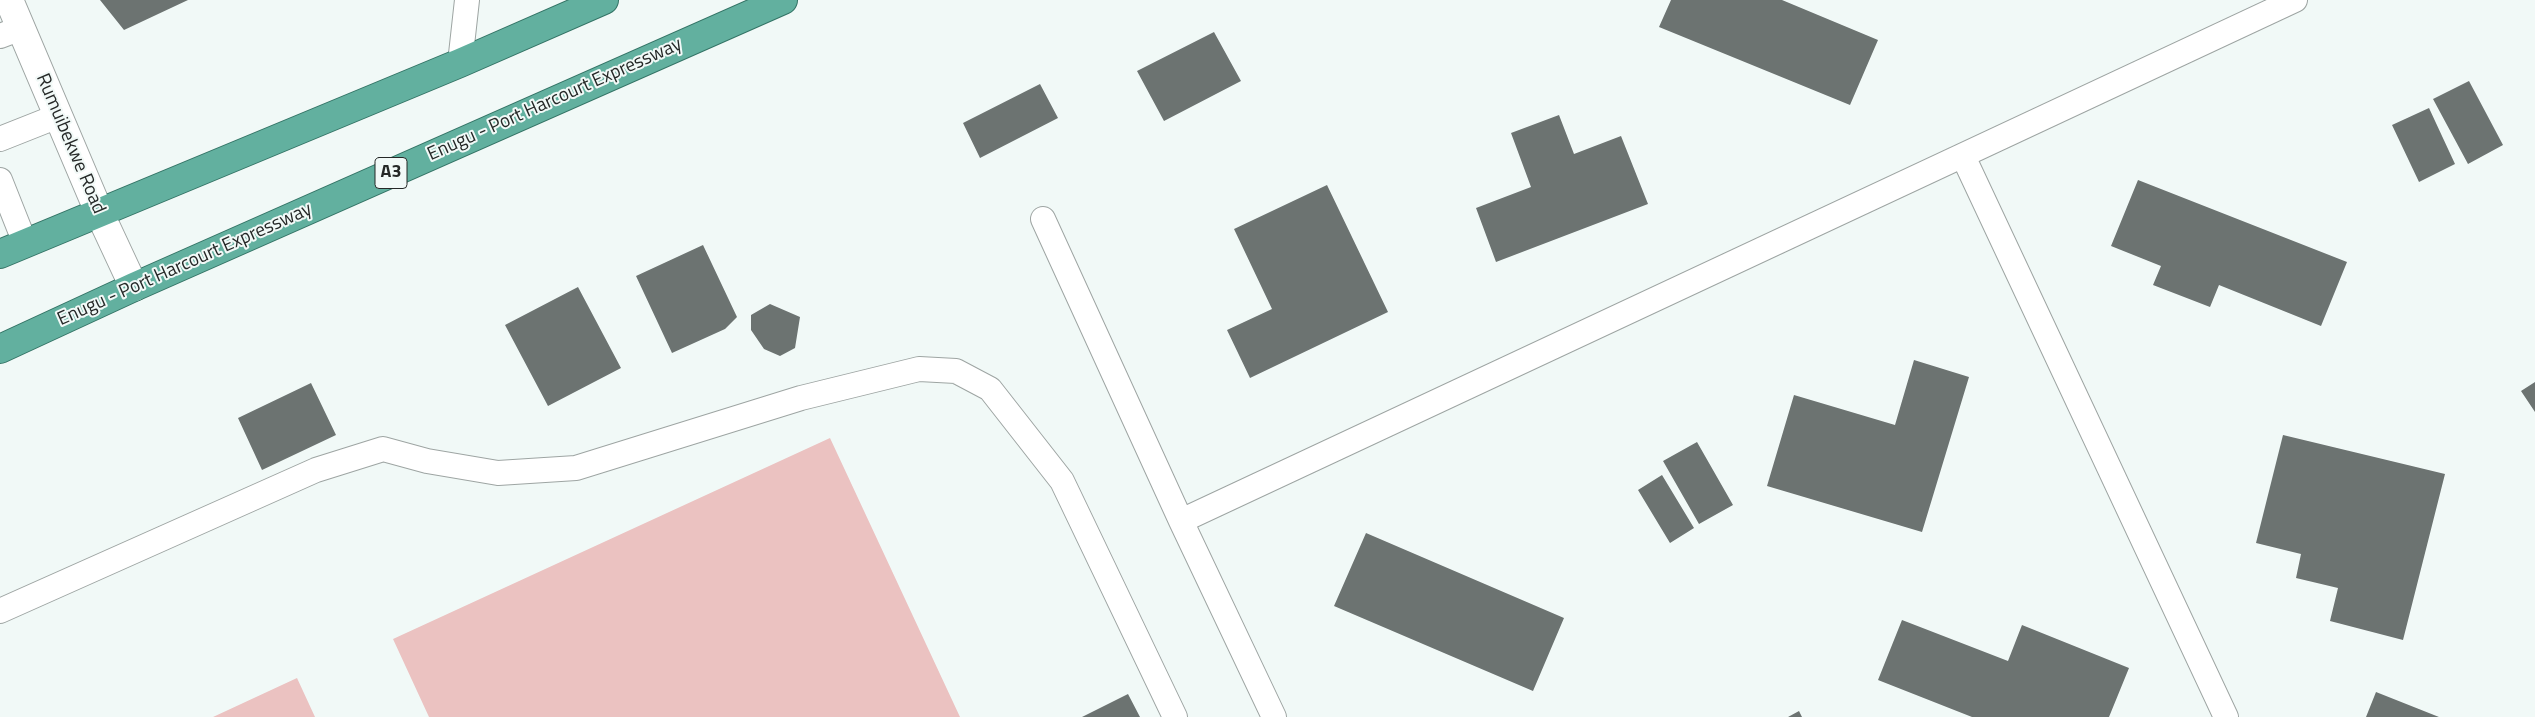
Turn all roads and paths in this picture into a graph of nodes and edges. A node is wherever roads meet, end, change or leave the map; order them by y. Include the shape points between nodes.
1 (9, 0) edge
2 (467, 0) edge
3 (604, 0) edge
4 (783, 0) edge
5 (2295, 0) edge
6 (10, 32) edge
7 (460, 63) junction
8 (58, 116) junction
9 (0, 139) edge
10 (1964, 156) junction
11 (0, 180) edge
12 (99, 212) junction
13 (1043, 220) dead end
14 (24, 244) junction
15 (0, 254) edge
16 (134, 287) junction
17 (0, 349) edge
18 (1181, 521) junction
19 (0, 611) edge
20 (1175, 717) edge
21 (1274, 717) edge
22 (2226, 717) edge

1 - 6 street, Rumuibekwe Road
2 - 7 lane
3 - 7 highway
4 - 16 highway, Enugu - Port Harcourt Expressway / A3
5 - 10 lane
6 - 8 street, Rumuibekwe Road
7 - 12 highway
8 - 9 lane
8 - 12 street, Rumuibekwe Road
10 - 18 lane
10 - 22 lane
11 - 14 lane
12 - 14 highway
12 - 16 street, Rumuibekwe Road
13 - 18 lane
14 - 15 highway
16 - 17 highway, Enugu - Port Harcourt Expressway / A3
18 - 21 lane
19 - 20 lane via 316,470 383,449 427,461 498,473 576,468 801,398 919,369 956,371 990,389 1062,481

